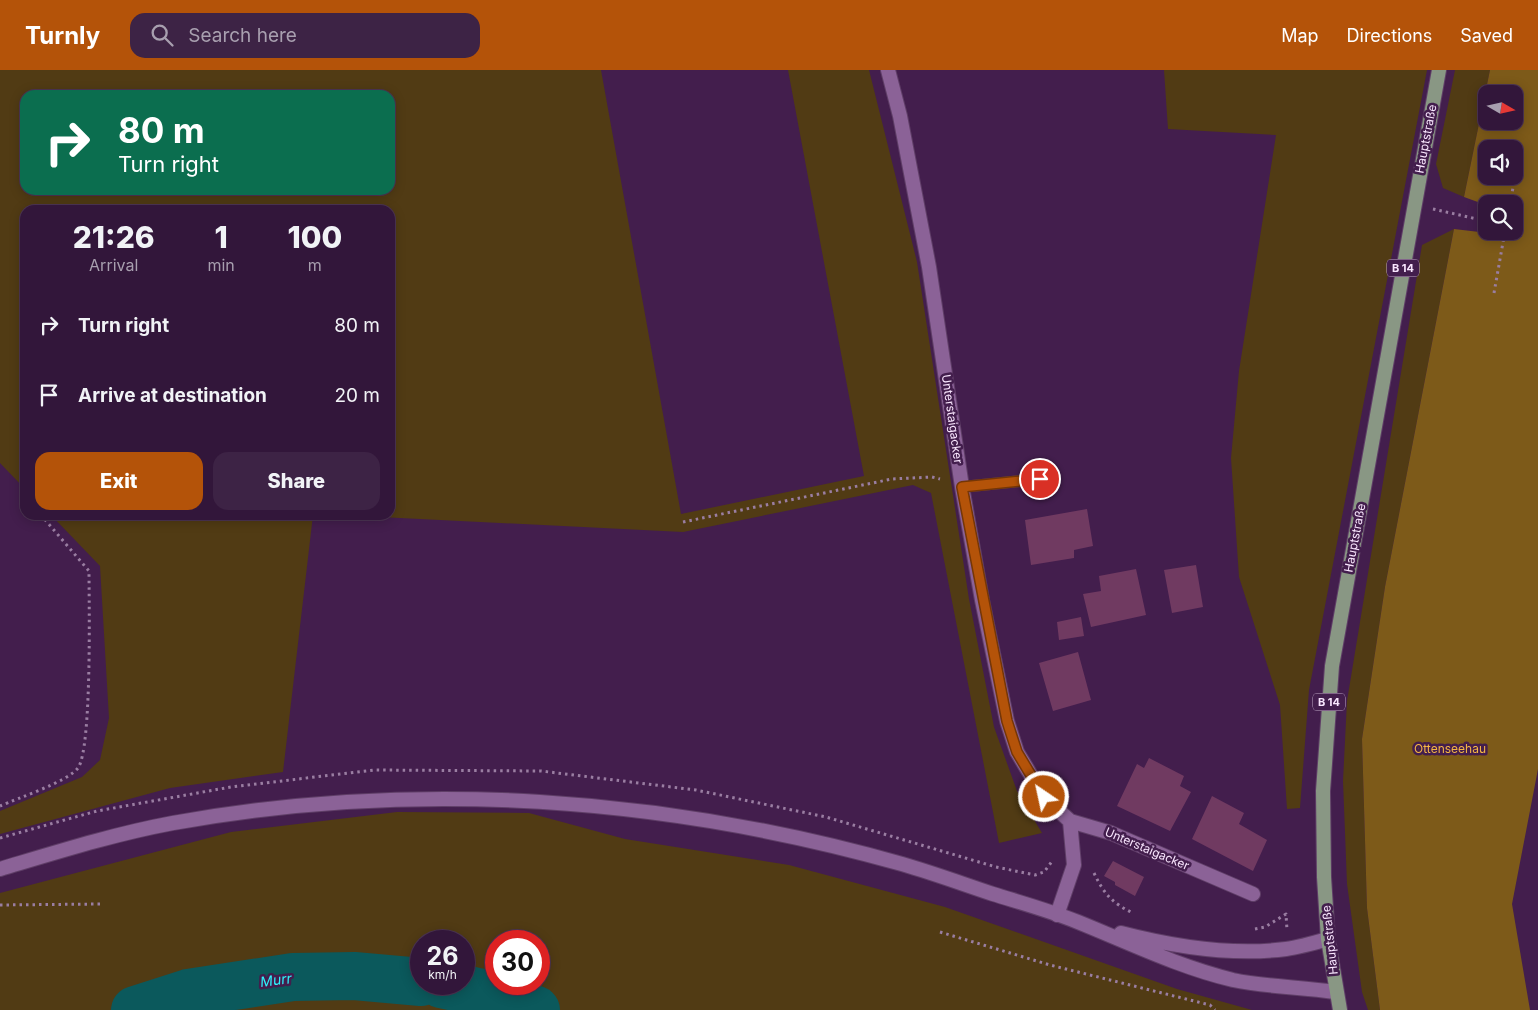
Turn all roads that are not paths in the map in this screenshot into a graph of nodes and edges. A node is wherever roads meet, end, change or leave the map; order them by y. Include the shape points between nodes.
1 (888, 70) edge
2 (1439, 70) edge
3 (1040, 479) dead end
4 (962, 487) junction
5 (1070, 821) junction
6 (0, 869) edge
7 (1253, 894) dead end
8 (1057, 914) junction
9 (1077, 922) junction
10 (1328, 939) junction
11 (1336, 992) junction
12 (1340, 1010) edge

1 - 4 street, Unterstaigacker via 929,267
2 - 10 main road, Hauptstraße / B 14 via 1332,666 1323,791
3 - 4 lane
4 - 5 street, Unterstaigacker via 1007,721 1017,752 1044,797
5 - 7 street, Unterstaigacker via 1111,833
5 - 8 street via 1074,864
6 - 8 street via 111,836 236,813 367,800 538,800 617,807 734,824 805,839 905,865
8 - 9 street
9 - 10 street via 1154,942 1241,952 1287,949
9 - 11 street via 1156,956 1228,978
10 - 11 main road, Hauptstraße / B 14
11 - 12 main road, Hauptstraße / B 14

